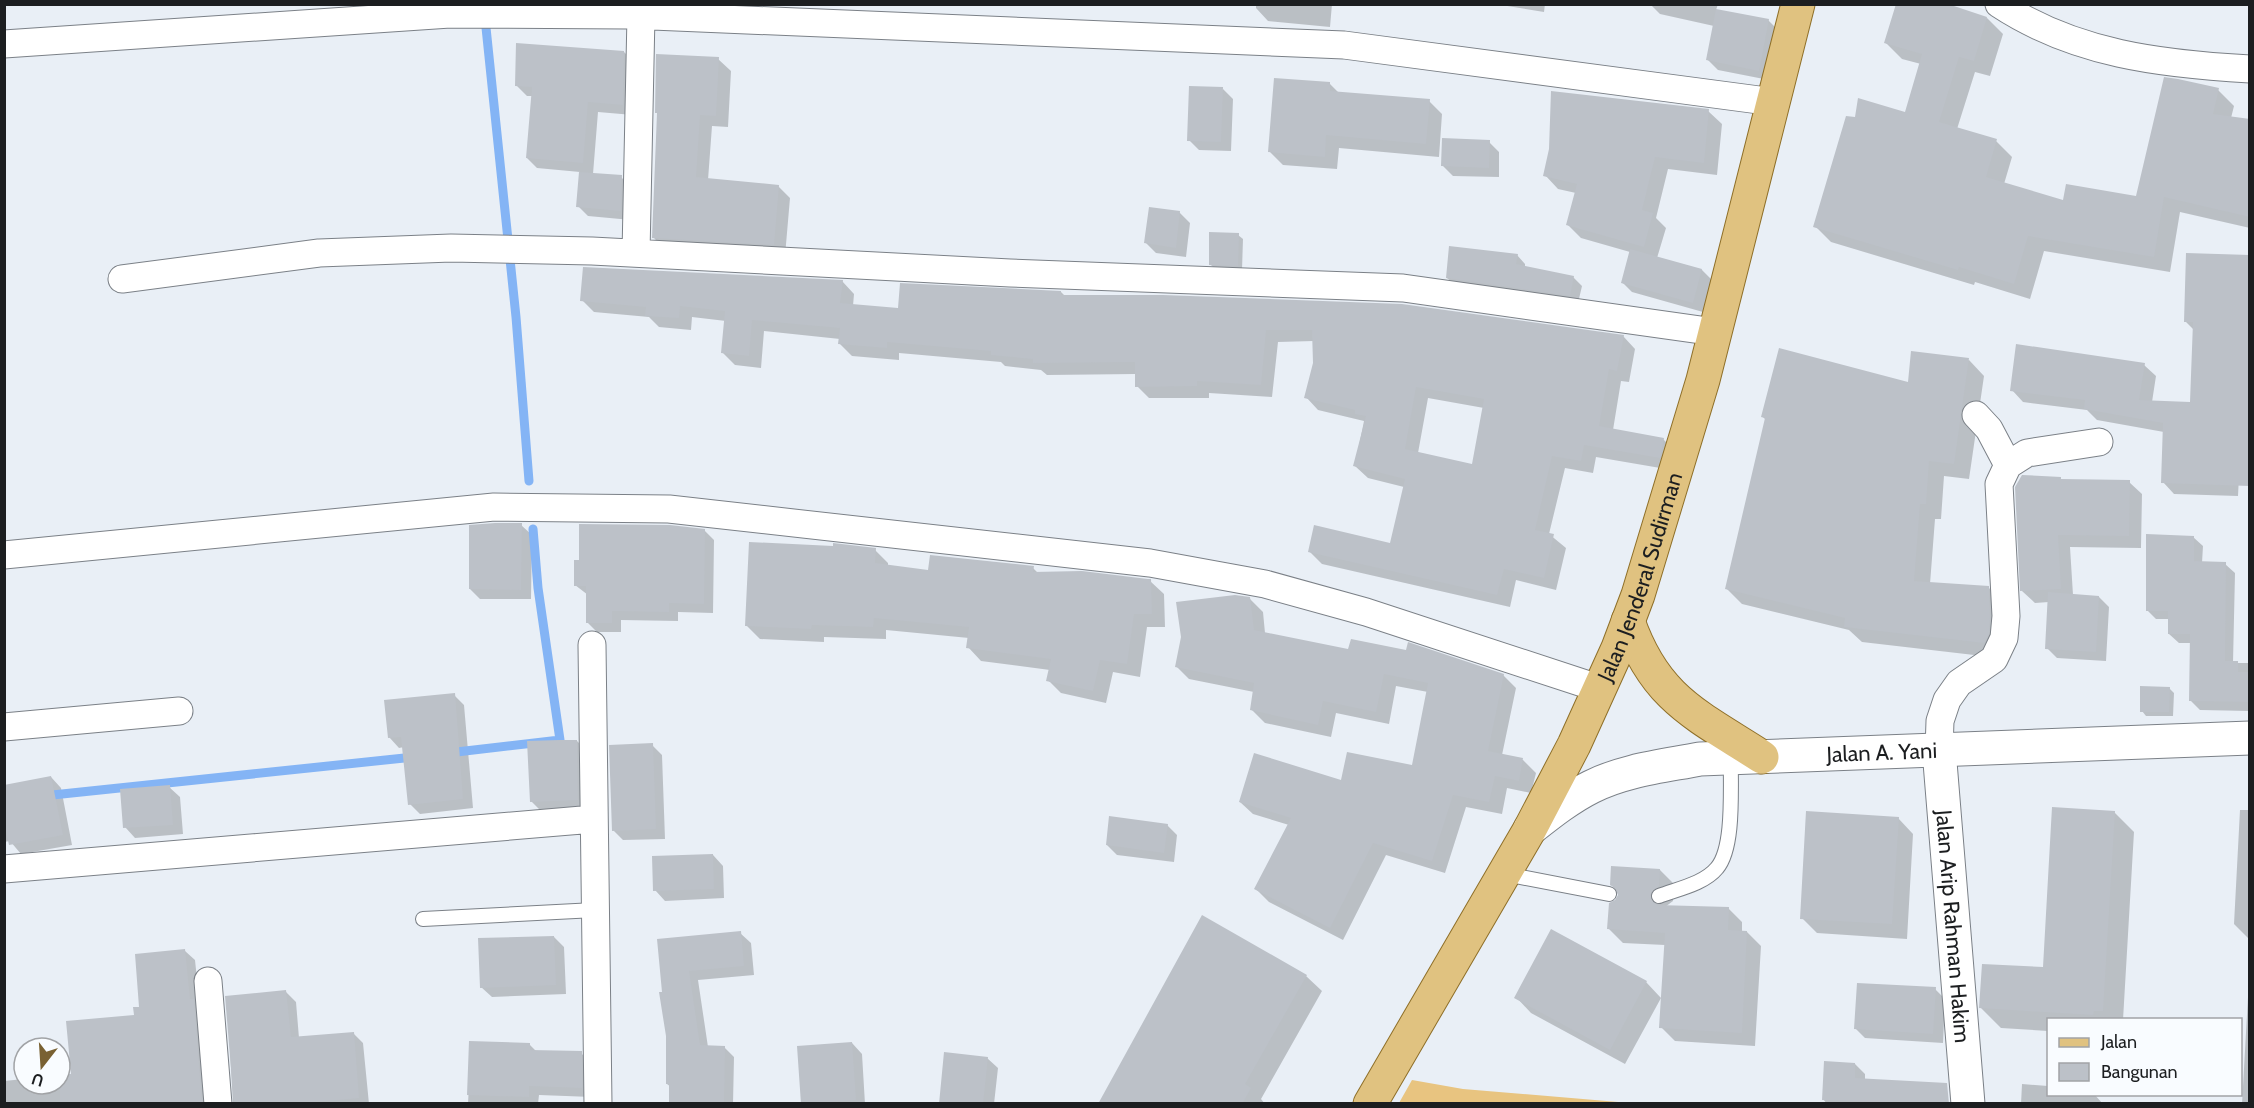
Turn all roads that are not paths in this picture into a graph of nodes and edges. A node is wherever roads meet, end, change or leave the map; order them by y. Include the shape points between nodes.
1 (1798, 4) edge
2 (1999, 4) edge
3 (450, 9) edge
4 (633, 12) edge
5 (4, 44) edge
6 (2250, 69) edge
7 (1774, 102) junction
8 (636, 253) junction
9 (122, 279) dead end
10 (1715, 332) junction
11 (1976, 415) dead end
12 (2099, 442) dead end
13 (2008, 465) junction
14 (4, 555) edge
15 (1628, 621) junction
16 (592, 645) dead end
17 (1602, 689) junction
18 (179, 711) dead end
19 (4, 727) edge
20 (2250, 738) edge
21 (1939, 750) junction
22 (1747, 758) junction
23 (594, 819) junction
24 (1530, 829) junction
25 (4, 869) edge
26 (1504, 873) junction
27 (1609, 894) dead end
28 (1659, 896) dead end
29 (596, 910) junction
30 (423, 919) dead end
31 (208, 981) dead end
32 (218, 1104) edge
33 (598, 1104) edge
34 (1370, 1104) edge
35 (1968, 1104) edge

1 - 7 main road, Jalan Jenderal Sudirman
2 - 6 street via 2045,31 2107,51 2177,64
3 - 4 street
3 - 5 street
4 - 7 street via 1344,45
4 - 8 street
7 - 10 main road, Jalan Jenderal Sudirman
8 - 9 street via 452,248 319,253
8 - 10 street via 1402,288
10 - 15 main road, Jalan Jenderal Sudirman
11 - 13 street via 1993,435
12 - 13 street via 2027,453
13 - 21 street via 1999,484 2004,638 1994,659 1959,682 1947,700 1940,721
14 - 17 street via 494,507 669,509 1138,562 1265,584 1366,612
15 - 17 main road, Jalan Jenderal Sudirman
15 - 22 main road via 1646,664 1660,683
16 - 23 street
17 - 24 main road, Jalan Jenderal Sudirman
18 - 19 street
20 - 21 street, Jalan A. Yani
21 - 22 street, Jalan A. Yani
21 - 35 street, Jalan Arip Rahman Hakim
22 - 24 street, Jalan A. Yani via 1700,759 1625,774 1565,802
22 - 28 lane via 1723,859 1699,881
23 - 25 street
23 - 29 street
24 - 26 main road, Jalan Jenderal Sudirman
26 - 27 lane
26 - 34 main road, Jalan Jenderal Sudirman
29 - 30 lane
29 - 33 street
31 - 32 street

